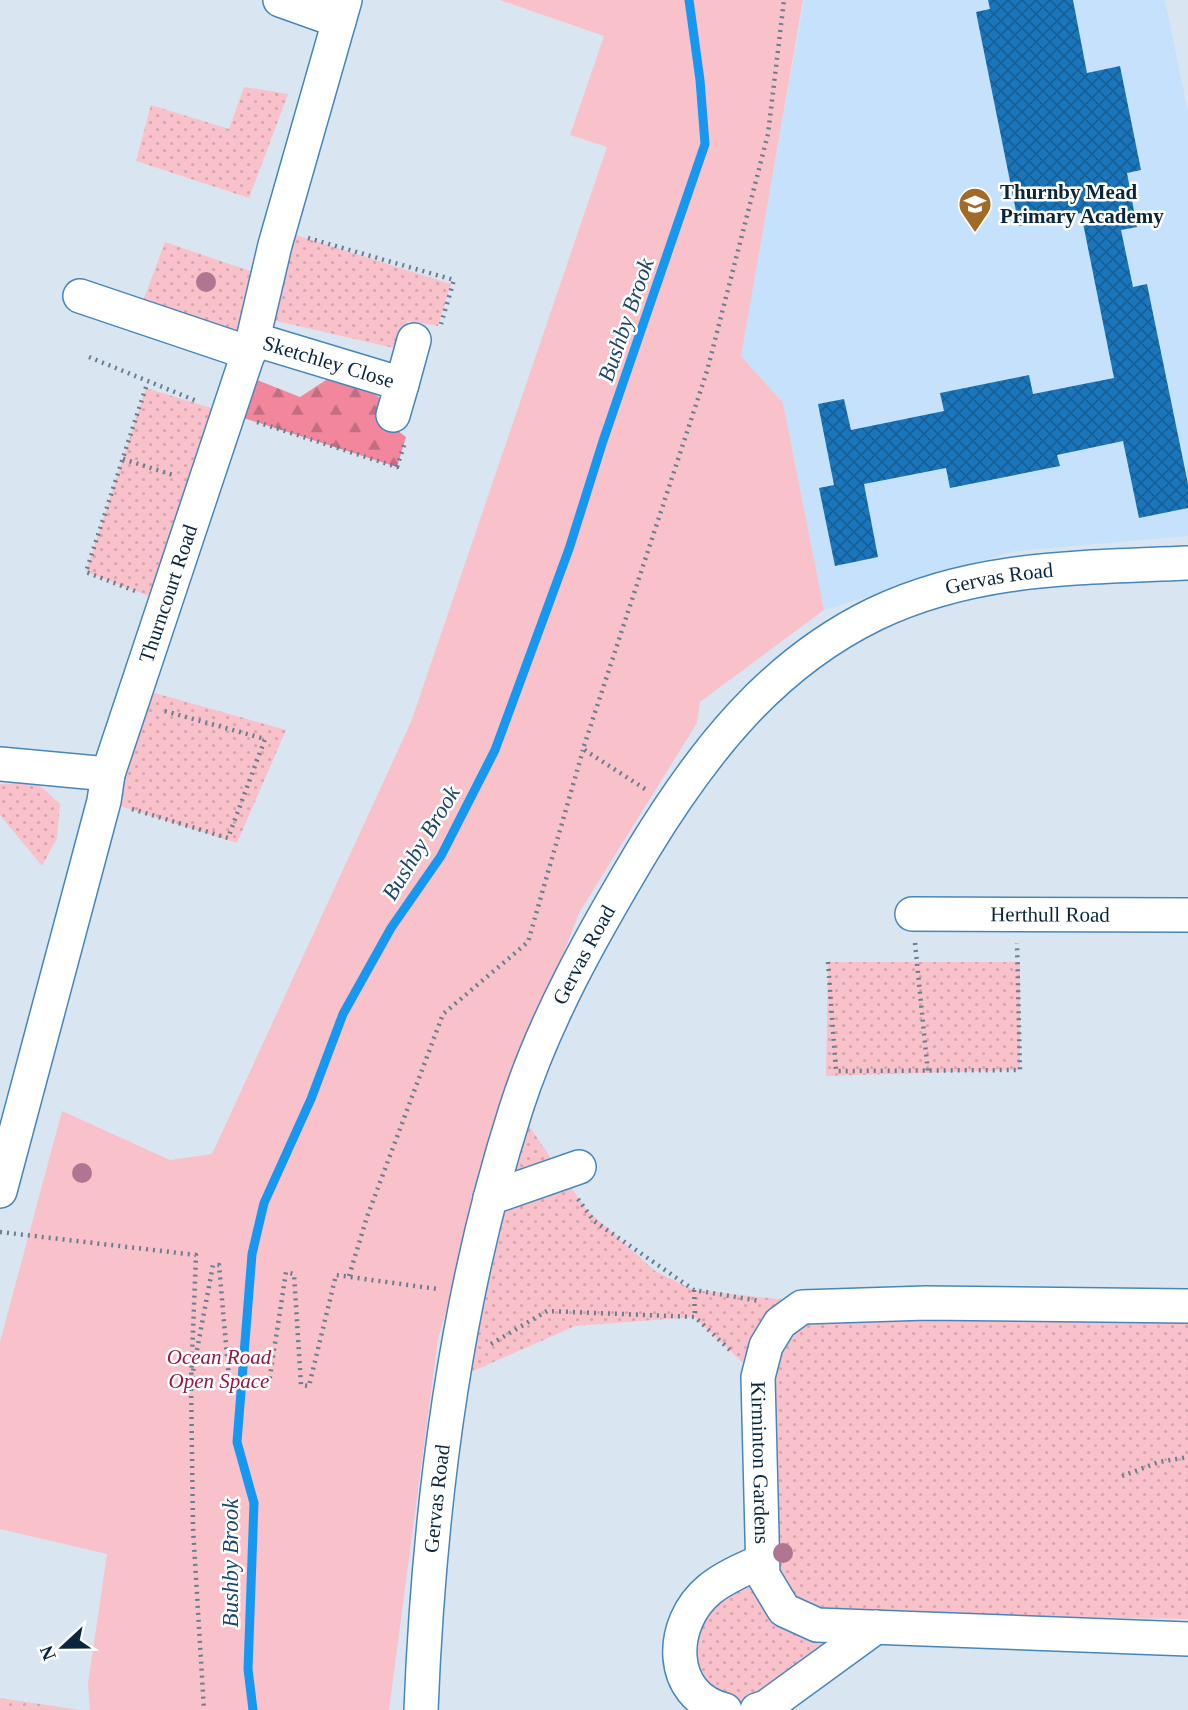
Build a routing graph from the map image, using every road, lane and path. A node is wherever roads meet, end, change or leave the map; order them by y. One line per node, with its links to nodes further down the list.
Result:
1 (280, 0): 3 (street)
2 (784, 0): 15 (path)
3 (342, 10): 6 (street, Thurncourt Road)
4 (80, 296): 6 (street, Sketchley Close)
5 (414, 340): 6 (street, Sketchley Close)
6 (251, 346): 9 (street, Thurncourt Road)
7 (89, 356): 9 (path)
8 (147, 384): 10 (path)
9 (228, 414): 11 (street, Thurncourt Road)
10 (123, 459): 11 (path); 13 (path)
11 (205, 485): 13 (street, Thurncourt Road)
12 (1188, 563): 18 (street, Gervas Road)
13 (165, 602): 14 (street, Thurncourt Road)
14 (132, 702): 17 (street, Thurncourt Road); 17 (path)
15 (583, 750): 18 (path); 28 (path)
16 (0, 764): 17 (street)
17 (106, 788): 25 (street, Thurncourt Road)
18 (668, 806): 26 (street, Gervas Road)
19 (912, 914): 20 (street, Herthull Road); 23 (path)
20 (1016, 915): 21 (street, Herthull Road); 23 (path)
21 (1188, 915)
22 (828, 962): 23 (path)
23 (928, 1073)
24 (570, 1170): 26 (street); 30 (path)
25 (0, 1191)
26 (490, 1198): 34 (street, Gervas Road)
27 (0, 1232): 36 (path)
28 (349, 1276): 29 (path); 36 (path)
29 (439, 1289)
30 (694, 1290): 32 (path); 33 (path)
31 (1188, 1306): 32 (street)
32 (802, 1307): 35 (street, Kirminton Gardens)
33 (695, 1317): 34 (path); 35 (path)
34 (456, 1364): 43 (street, Gervas Road)
35 (758, 1377): 39 (street, Kirminton Gardens)
36 (191, 1382): 42 (path)
37 (1188, 1457): 38 (path)
38 (1122, 1476)
39 (762, 1561): 40 (street, Kirminton Gardens); 44 (street)
40 (876, 1627): 41 (street, Kirminton Gardens); 45 (street)
41 (1188, 1639)
42 (204, 1710)
43 (421, 1710)
44 (725, 1710)
45 (757, 1710)

